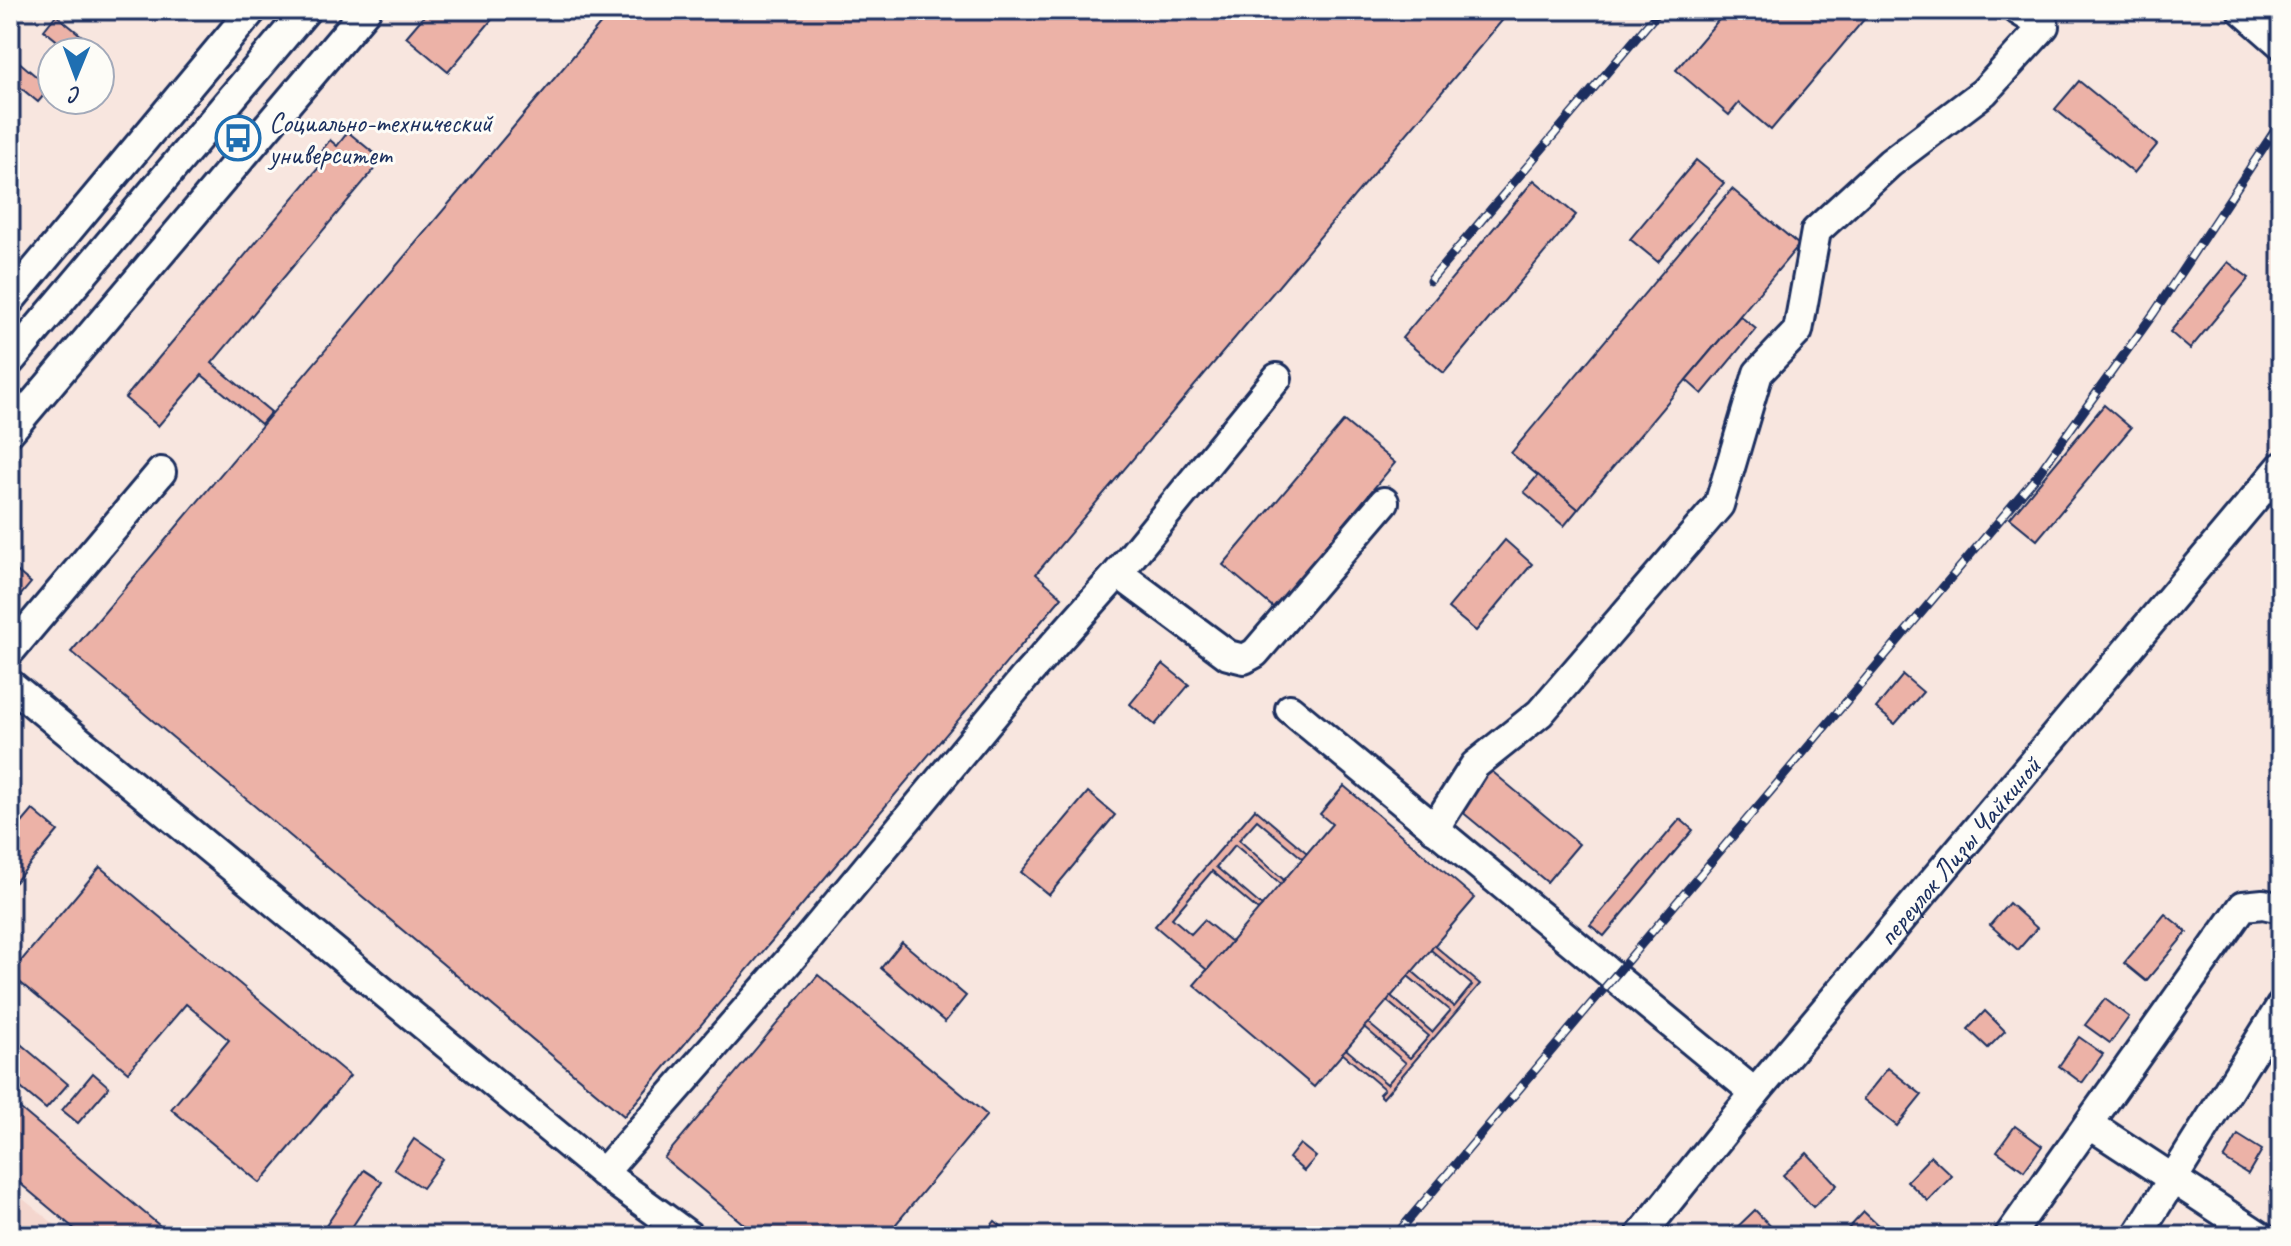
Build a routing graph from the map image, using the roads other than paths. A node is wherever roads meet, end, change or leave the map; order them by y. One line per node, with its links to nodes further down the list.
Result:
1 (252, 10): 9 (street)
2 (306, 10): 10 (street)
3 (321, 10): 7 (street)
4 (366, 10): 7 (street)
5 (2018, 10): 20 (street)
6 (2256, 14): 8 (street)
7 (347, 32): 12 (street)
8 (2281, 44)
9 (10, 300)
10 (10, 361)
11 (1277, 378): 16 (street)
12 (10, 431)
13 (2281, 467): 23 (street, переулок Лизы Чайкиной)
14 (161, 472): 17 (street)
15 (1384, 502): 16 (street)
16 (1118, 573): 25 (street)
17 (10, 651)
18 (10, 684): 25 (street)
19 (1290, 709): 20 (street)
20 (1434, 829): 23 (street)
21 (2281, 908): 24 (street)
22 (2281, 1006): 26 (street)
23 (1755, 1093): 28 (street, переулок Лизы Чайкиной)
24 (2089, 1124): 26 (street); 29 (street)
25 (603, 1173): 27 (street)
26 (2172, 1179): 30 (street); 31 (street)
27 (689, 1236)
28 (1640, 1236)
29 (2009, 1236)
30 (2137, 1236)
31 (2260, 1236)

